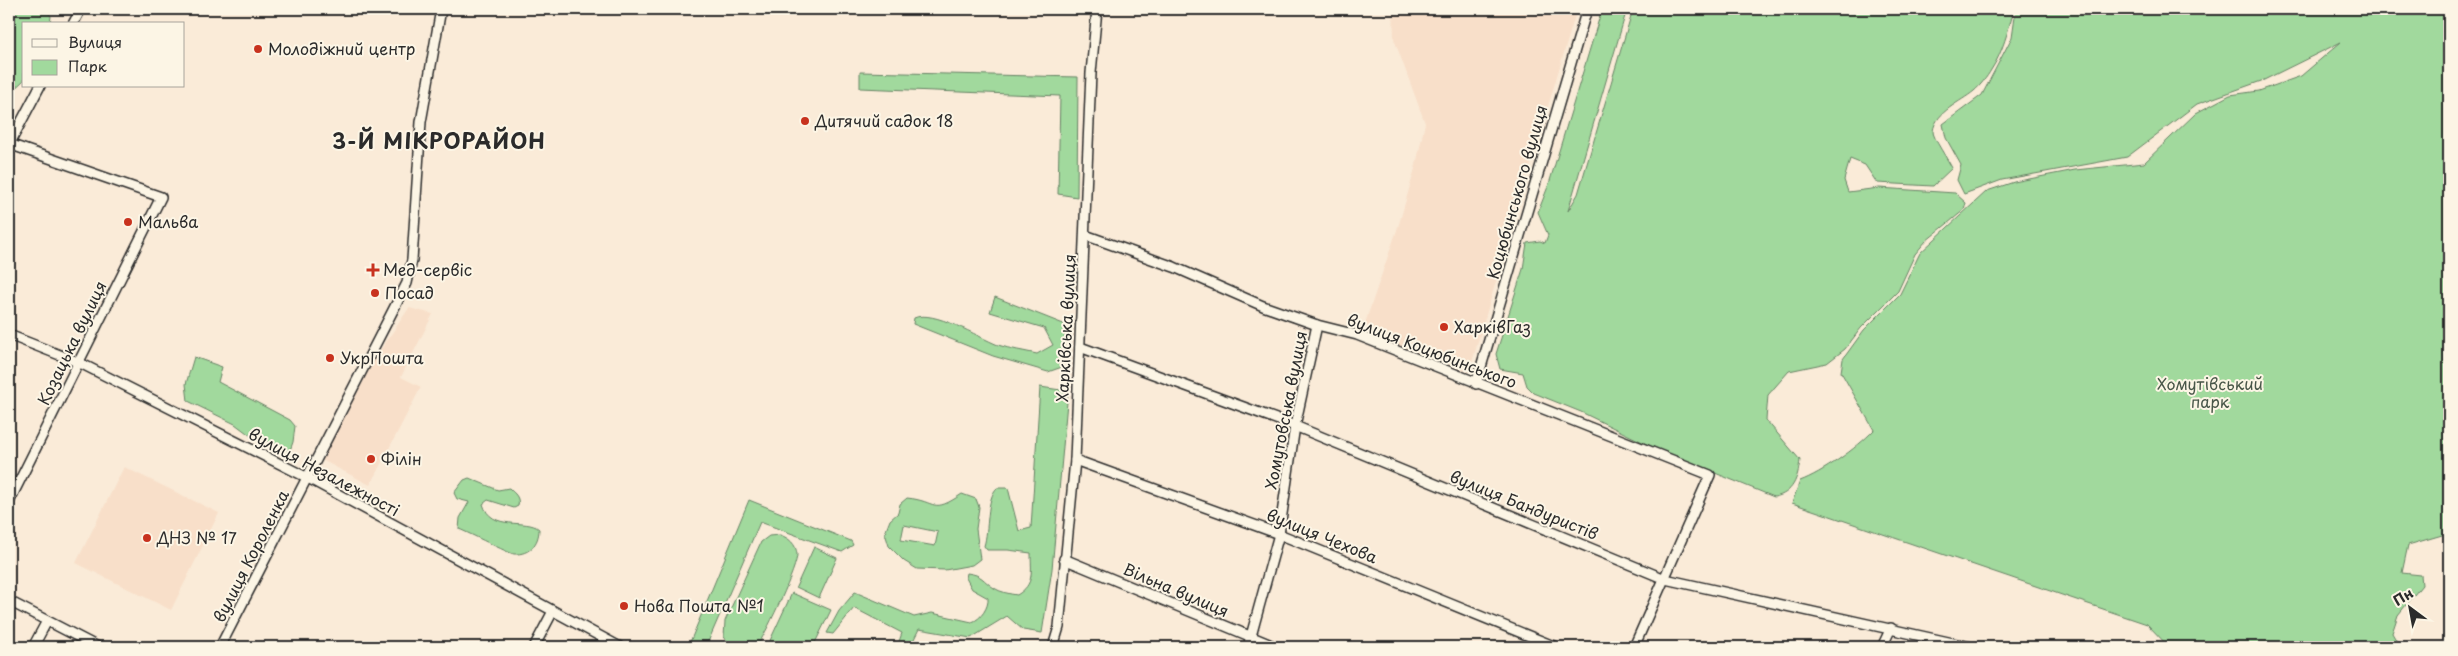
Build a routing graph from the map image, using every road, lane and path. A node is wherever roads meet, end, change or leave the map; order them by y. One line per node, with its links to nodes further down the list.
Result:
1 (81, 9): 5 (street)
2 (441, 9): 16 (street, вулиця Короленка)
3 (1098, 9): 8 (street, Харківська вулиця)
4 (1587, 9): 13 (street, Коцюбинського вулиця)
5 (74, 22)
6 (39, 88): 7 (street)
7 (9, 144): 12 (street, Козацька вулиця)
8 (1085, 235): 9 (street, вулиця Коцюбинського); 11 (street, Харківська вулиця)
9 (1317, 325): 13 (street, вулиця Коцюбинського); 14 (street, Хомутовська вулиця)
10 (9, 335): 12 (street, вулиця Незалежності)
11 (1080, 347): 14 (street, вулиця Бандуристів); 15 (street, Харківська вулиця)
12 (80, 363): 16 (street, вулиця Незалежності); 17 (street, Козацька вулиця)
13 (1476, 384): 20 (street, вулиця Коцюбинського)
14 (1295, 426): 18 (street, Хомутовська вулиця); 20 (street, вулиця Бандуристів)
15 (1075, 460): 18 (street, вулиця Чехова); 19 (street, Харківська вулиця)
16 (308, 478): 22 (street, вулиця Незалежності); 28 (street, вулиця Короленка)
17 (9, 502)
18 (1279, 534): 25 (street, Хомутовська вулиця); 34 (street, вулиця Чехова)
19 (1064, 560): 25 (street, Вільна вулиця); 31 (street, Харківська вулиця)
20 (1665, 579): 24 (street, вулиця Бандуристів); 35 (street)
21 (9, 601): 23 (street)
22 (553, 611): 29 (street); 30 (street, вулиця Незалежності)
23 (48, 621): 26 (street); 27 (street)
24 (1891, 628): 36 (street); 37 (street, вулиця Бандуристів)
25 (1250, 637): 32 (street, Хомутовська вулиця); 33 (street, Вільна вулиця)
26 (33, 647)
27 (98, 647)
28 (220, 647)
29 (534, 647)
30 (620, 647)
31 (1053, 647)
32 (1248, 647)
33 (1276, 647)
34 (1556, 647)
35 (1634, 647)
36 (1882, 647)
37 (1970, 647)

